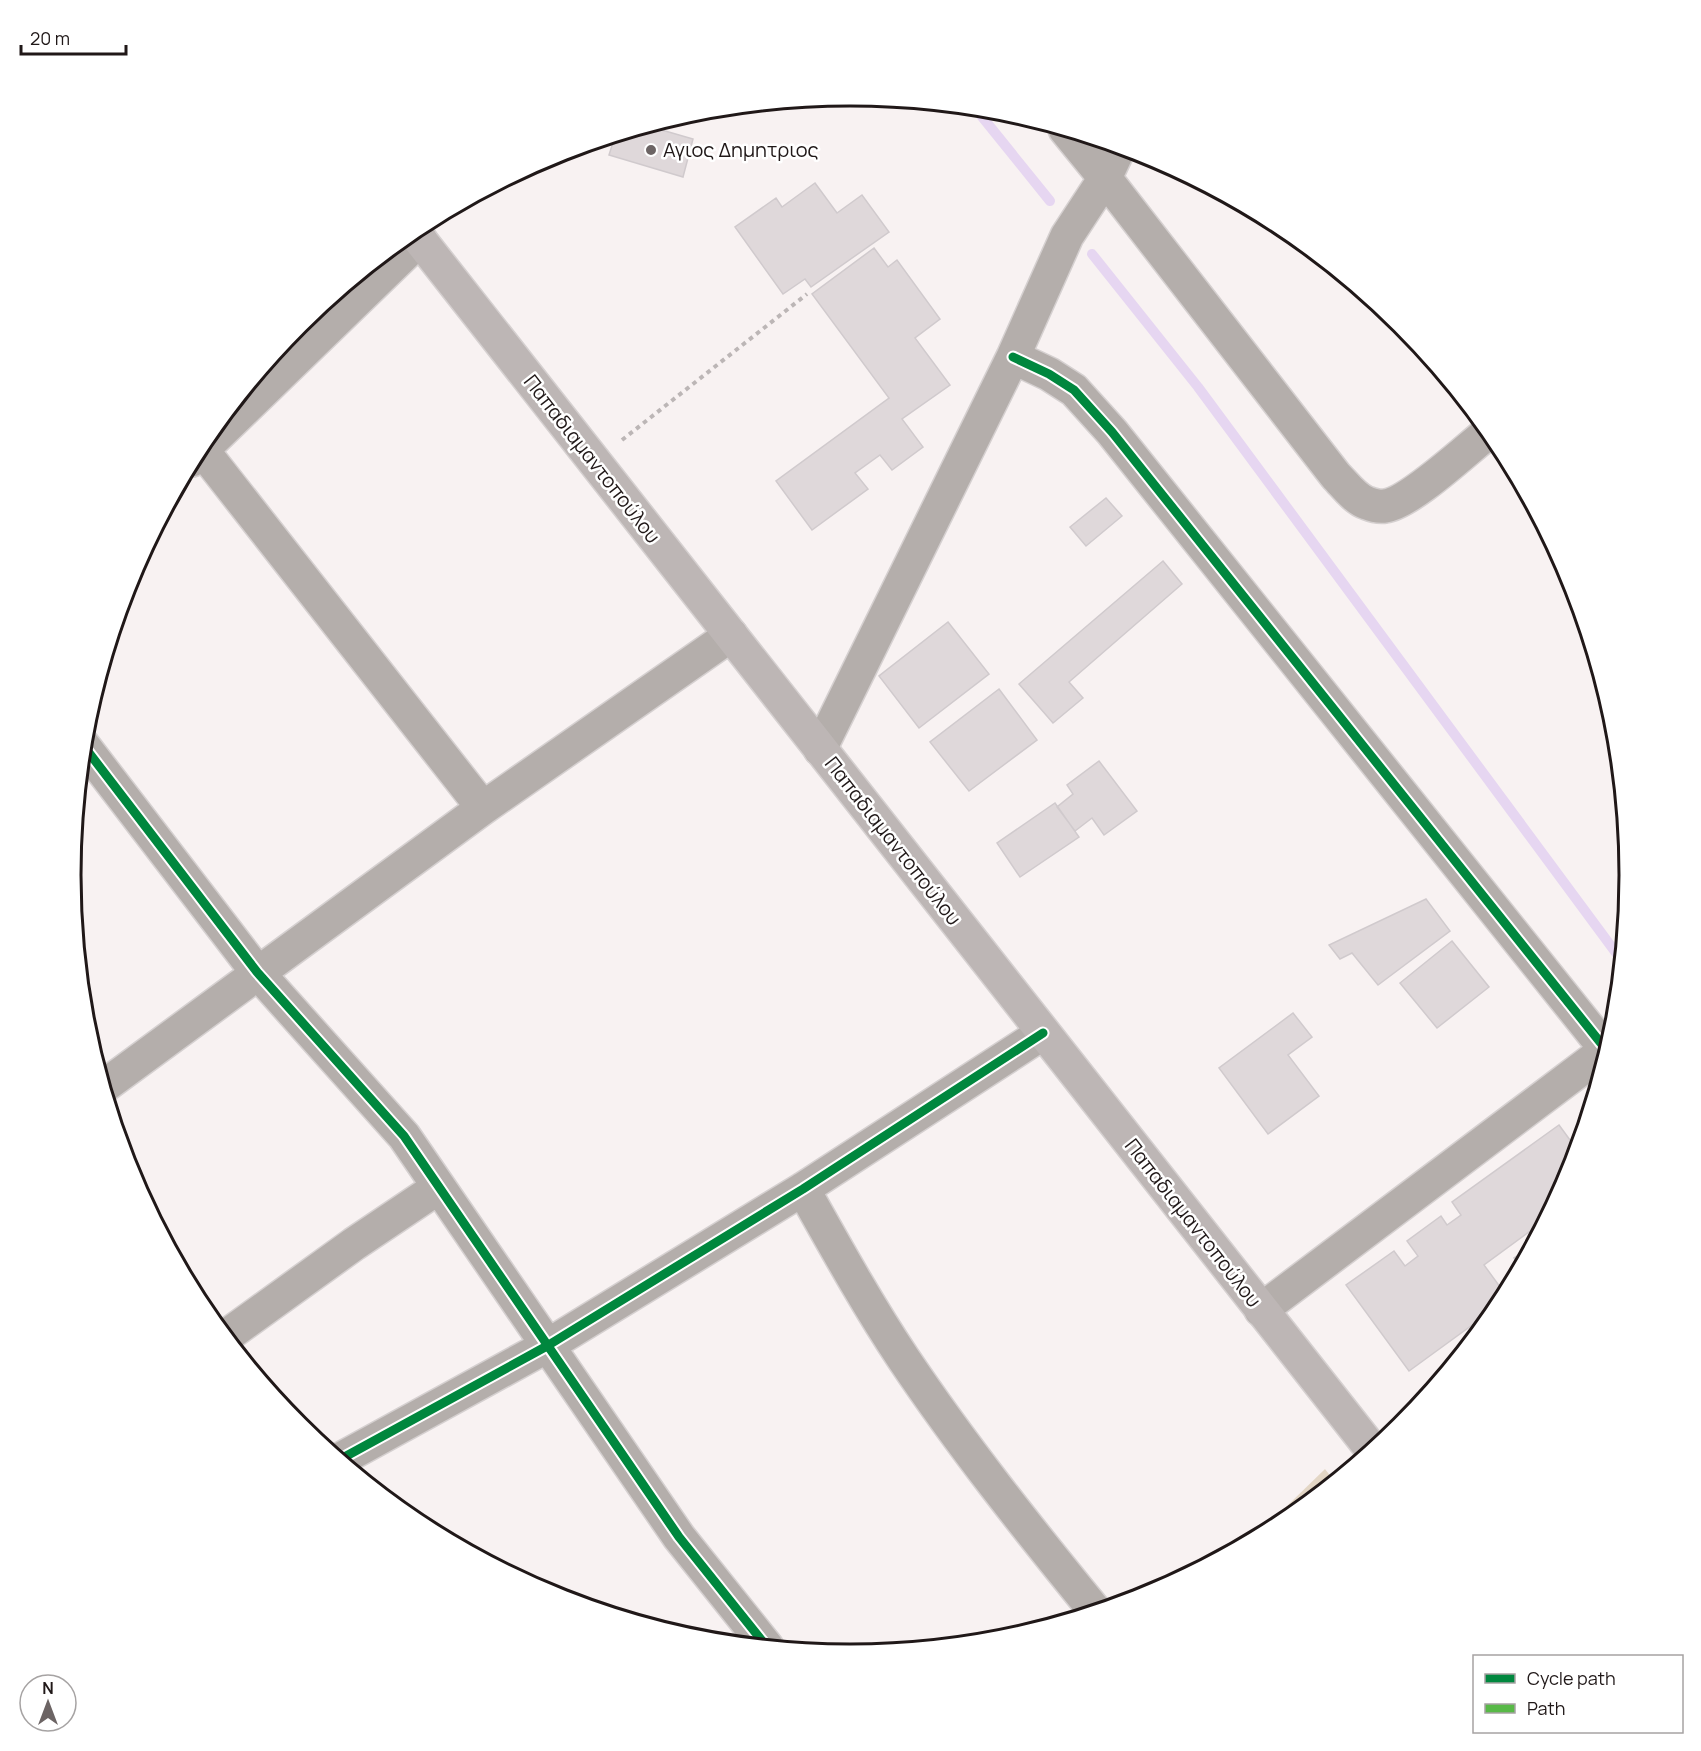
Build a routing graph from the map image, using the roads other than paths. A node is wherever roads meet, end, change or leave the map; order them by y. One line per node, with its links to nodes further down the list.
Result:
1 (1073, 139): 3 (street)
2 (1116, 154): 3 (street)
3 (1105, 178): 6 (street); 8 (street)
4 (419, 239): 10 (main road, Παπαδιαμαντοπούλου)
5 (396, 255): 7 (street)
6 (1013, 357): 11 (street); 16 (street)
7 (226, 427)
8 (1482, 437)
9 (203, 461): 13 (street)
10 (731, 635): 11 (main road, Παπαδιαμαντοπούλου); 13 (street)
11 (820, 749): 15 (main road, Παπαδιαμαντοπούλου)
12 (91, 755): 14 (street)
13 (483, 808): 14 (street)
14 (257, 972): 18 (street); 19 (street)
15 (1044, 1033): 20 (street); 21 (main road, Παπαδιαμαντοπούλου)
16 (1601, 1044)
17 (1598, 1058): 21 (street)
18 (109, 1083)
19 (439, 1187): 22 (street); 23 (street)
20 (803, 1189): 23 (street); 26 (street)
21 (1261, 1310): 24 (main road, Παπαδιαμαντοπούλου)
22 (232, 1332)
23 (547, 1346): 25 (street); 27 (street)
24 (1367, 1445)
25 (346, 1456)
26 (1091, 1606)
27 (761, 1639)

